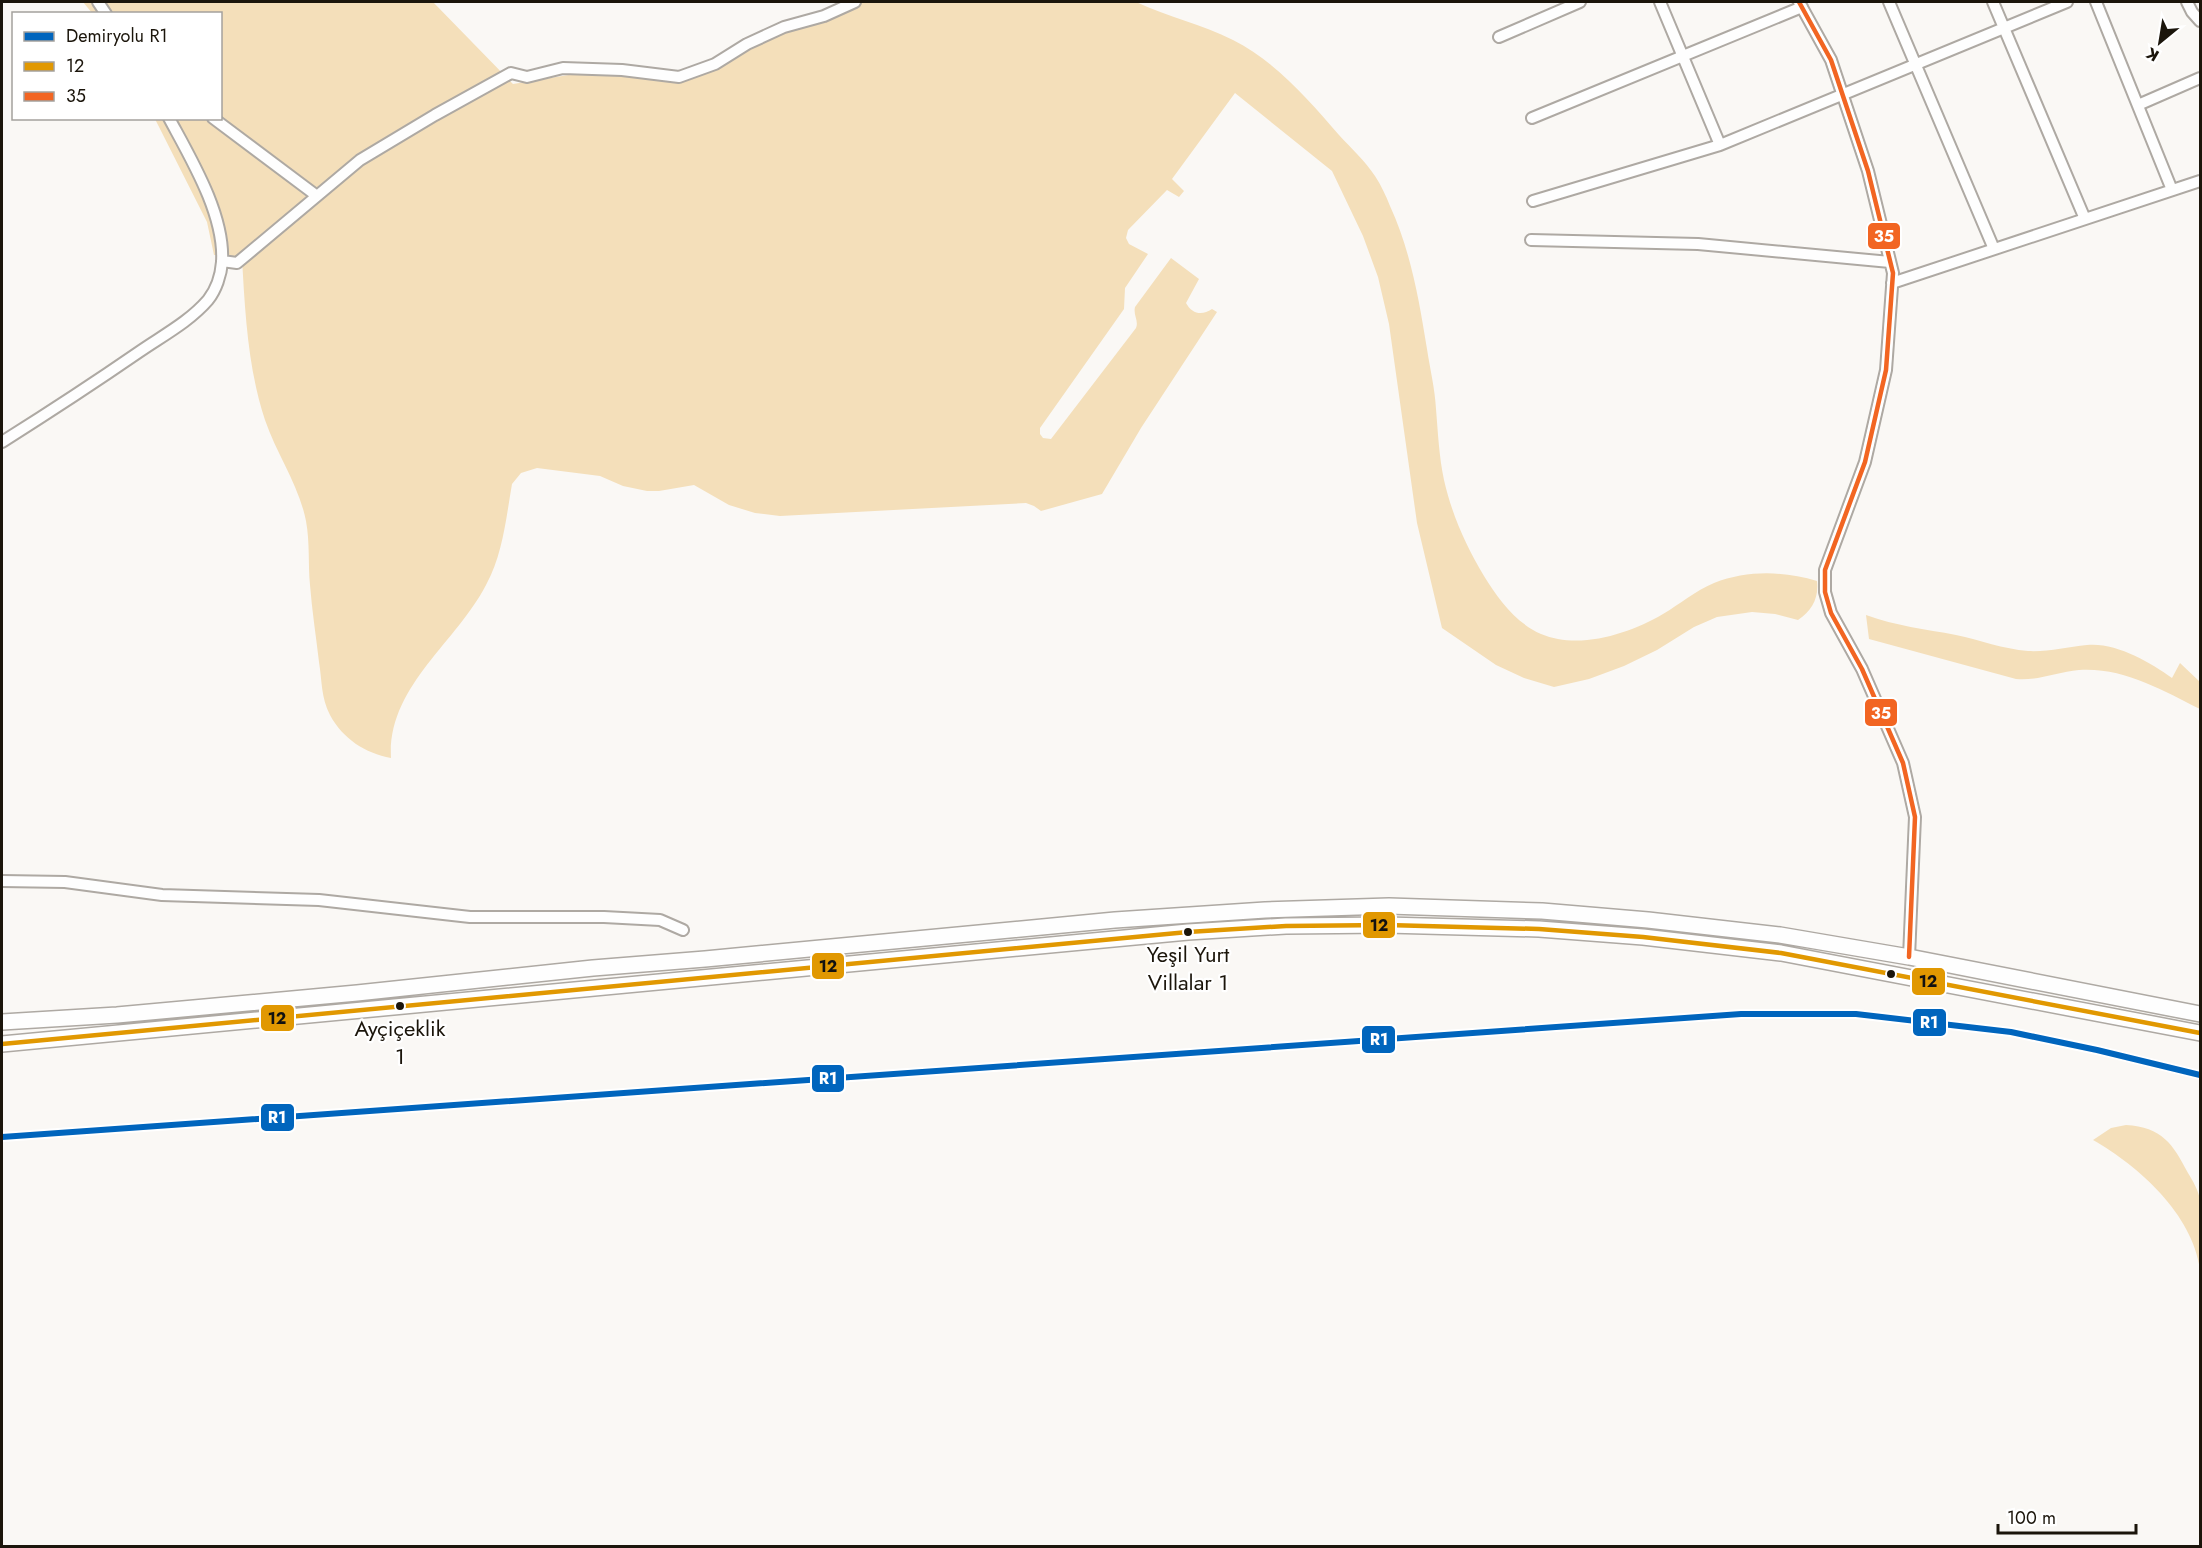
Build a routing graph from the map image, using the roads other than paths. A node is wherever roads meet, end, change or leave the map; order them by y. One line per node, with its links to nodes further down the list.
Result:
1 (855, 2): 24 (street)
2 (1580, 2): 12 (street)
3 (1660, 2): 13 (street)
4 (1889, 2): 14 (street)
5 (1993, 2): 11 (street)
6 (2067, 2): 11 (street)
7 (2096, 2): 17 (street)
8 (2187, 2): 10 (street)
9 (1801, 4): 13 (street); 16 (street)
10 (2200, 21)
11 (2004, 27): 14 (street); 26 (street)
12 (1499, 37)
13 (1683, 56): 18 (street); 21 (street)
14 (1915, 63): 16 (street); 28 (street)
15 (2200, 78): 17 (street)
16 (1842, 93): 21 (street); 30 (street)
17 (2138, 105): 23 (street)
18 (1532, 118)
19 (170, 120): 29 (street)
20 (216, 120): 24 (street)
21 (1720, 145): 25 (street)
22 (2200, 181): 23 (street)
23 (2172, 190): 26 (street)
24 (316, 196): 29 (street)
25 (1533, 201)
26 (2085, 219): 28 (street)
27 (1531, 240): 30 (street)
28 (1994, 249): 31 (street)
29 (222, 261): 32 (street)
30 (1890, 262): 31 (street)
31 (1892, 283): 35 (street)
32 (2, 442)
33 (2, 881): 34 (street)
34 (683, 930)
35 (1909, 957): 36 (highway); 37 (highway)
36 (2200, 1014)
37 (2, 1022)
38 (2200, 1033): 39 (highway)
39 (2, 1044)

